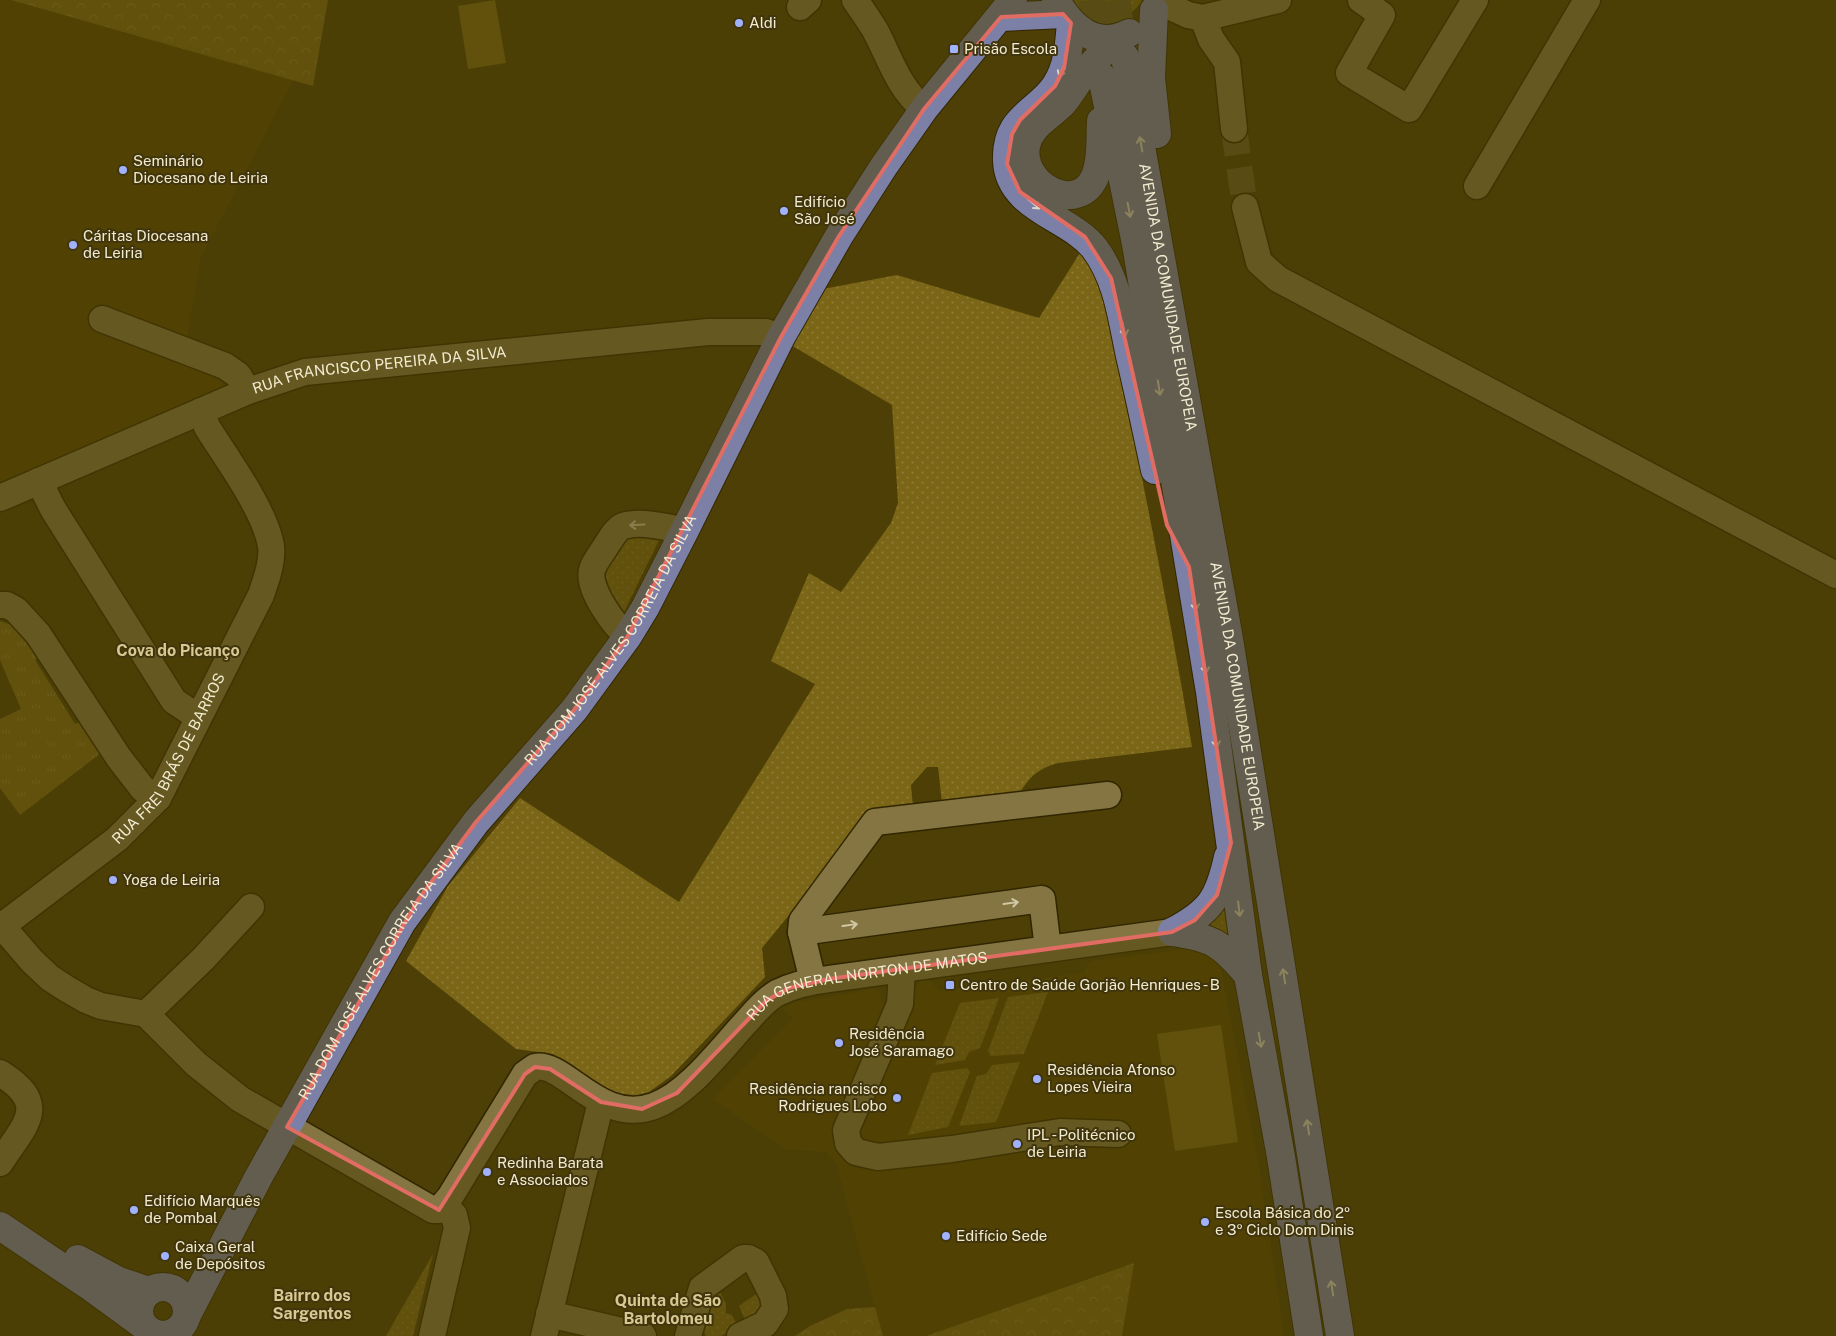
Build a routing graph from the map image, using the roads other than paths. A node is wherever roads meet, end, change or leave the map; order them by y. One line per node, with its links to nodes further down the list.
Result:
1 (856, 0): 11 (street)
2 (1278, 0): 9 (street)
3 (1361, 0): 4 (street)
4 (1475, 0)
5 (1587, 0): 13 (street)
6 (1157, 4): 9 (street); 10 (main road); 26 (main road)
7 (1007, 8): 8 (main road, RUA DOM JOSÉ ALVES CORREIA DA SILVA); 11 (main road, RUA DOM JOSÉ ALVES CORREIA DA SILVA)
8 (1063, 12): 10 (main road); 22 (main road, one-way to 22)
9 (1203, 18): 12 (street)
10 (1122, 47): 22 (main road, AVENIDA DA COMUNIDADE EUROPEIA, one-way to 22); 26 (main road, AVENIDA DA COMUNIDADE EUROPEIA, one-way to 10)
11 (924, 109): 16 (main road, RUA DOM JOSÉ ALVES CORREIA DA SILVA)
12 (1234, 129)
13 (1477, 186)
14 (1244, 208): 23 (street)
15 (102, 319): 17 (street)
16 (781, 337): 17 (street, RUA FRANCISCO PEREIRA DA SILVA); 21 (main road, RUA DOM JOSÉ ALVES CORREIA DA SILVA)
17 (248, 391): 18 (street, RUA FRANCISCO PEREIRA DA SILVA)
18 (201, 411): 19 (street, RUA FRANCISCO PEREIRA DA SILVA); 27 (street, RUA FREI BRÁS DE BARROS)
19 (39, 481): 20 (street, RUA FRANCISCO PEREIRA DA SILVA); 27 (street)
20 (0, 498)
21 (685, 530): 25 (main road, RUA DOM JOSÉ ALVES CORREIA DA SILVA); 25 (street, one-way to 25)
22 (1188, 567): 30 (main road, AVENIDA DA COMUNIDADE EUROPEIA, one-way to 30)
23 (1836, 575)
24 (0, 605): 29 (street)
25 (628, 636): 42 (main road, RUA DOM JOSÉ ALVES CORREIA DA SILVA)
26 (1230, 639): 58 (main road, AVENIDA DA COMUNIDADE EUROPEIA, one-way to 26)
27 (198, 717): 29 (street, RUA FREI BRÁS DE BARROS)
28 (1108, 795): 33 (street)
29 (158, 798): 32 (street, RUA FREI BRÁS DE BARROS)
30 (1231, 843): 34 (main road); 37 (main road, AVENIDA DA COMUNIDADE EUROPEIA, one-way to 37)
31 (250, 907): 39 (street)
32 (1, 925): 39 (street)
33 (801, 932): 35 (street, one-way to 35); 38 (street)
34 (1172, 932): 35 (street, RUA GENERAL NORTON DE MATOS); 37 (main road)
35 (1048, 949): 36 (street, RUA GENERAL NORTON DE MATOS)
36 (902, 969): 38 (street, RUA GENERAL NORTON DE MATOS); 43 (street)
37 (1248, 975): 57 (main road, AVENIDA DA COMUNIDADE EUROPEIA, one-way to 57)
38 (813, 981): 41 (street, RUA GENERAL NORTON DE MATOS)
39 (146, 1014): 42 (street)
40 (0, 1073): 44 (street)
41 (601, 1102): 45 (street, RUA GENERAL NORTON DE MATOS); 51 (street)
42 (287, 1127): 45 (street); 48 (main road, RUA DOM JOSÉ ALVES CORREIA DA SILVA)
43 (1118, 1134)
44 (0, 1163)
45 (445, 1206): 53 (street)
46 (0, 1208): 49 (main road)
47 (0, 1226): 52 (main road)
48 (213, 1260): 49 (main road, RUA DOM JOSÉ ALVES CORREIA DA SILVA); 50 (main road, RUA DOM JOSÉ ALVES CORREIA DA SILVA)
49 (158, 1289): 50 (main road); 52 (main road)
50 (183, 1325): 52 (main road)
51 (546, 1325): 54 (street)
52 (147, 1331)
53 (432, 1336)
54 (643, 1336)
55 (688, 1336): 56 (street)
56 (740, 1336)
57 (1309, 1336)
58 (1340, 1336)

